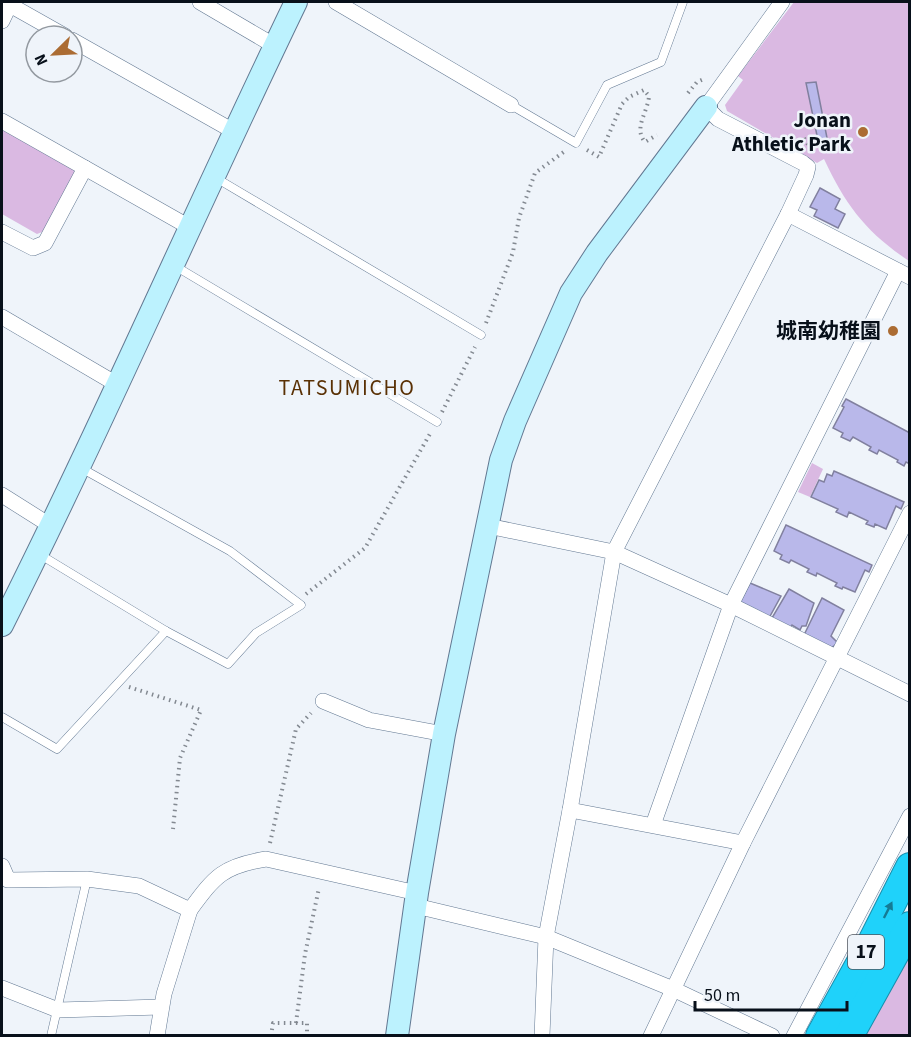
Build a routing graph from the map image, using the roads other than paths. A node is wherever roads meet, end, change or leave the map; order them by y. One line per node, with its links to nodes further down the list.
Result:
1 (200, 2): 9 (street)
2 (296, 2): 9 (street)
3 (336, 2): 11 (street)
4 (683, 2): 11 (lane)
5 (782, 2): 12 (street)
6 (11, 3): 7 (street); 8 (street)
7 (2, 21)
8 (45, 24)
9 (275, 46): 14 (street)
10 (84, 47): 14 (street)
11 (511, 105)
12 (706, 107): 17 (street); 30 (street)
13 (2, 121): 15 (street)
14 (235, 132): 16 (street)
15 (85, 168): 18 (street); 19 (street)
16 (214, 177): 18 (street); 23 (lane)
17 (788, 214): 21 (street); 31 (street)
18 (191, 228): 20 (street)
19 (2, 232)
20 (174, 265): 24 (street); 25 (lane)
21 (903, 274): 33 (street)
22 (2, 317): 24 (street)
23 (481, 335)
24 (118, 385): 26 (street)
25 (437, 422)
26 (78, 466): 29 (street); 35 (lane)
27 (2, 495): 29 (street)
28 (909, 513): 36 (street)
29 (51, 526): 32 (street)
30 (488, 526): 31 (street); 40 (street)
31 (614, 552): 33 (street); 41 (street)
32 (38, 553): 34 (street); 35 (lane)
33 (731, 605): 36 (street); 43 (street)
34 (2, 625)
35 (165, 631): 39 (lane)
36 (837, 658): 37 (street); 44 (street)
37 (909, 694)
38 (323, 700): 40 (street)
39 (2, 717)
40 (444, 734): 48 (street)
41 (570, 810): 43 (street); 51 (street)
42 (909, 816): 62 (street)
43 (653, 825): 44 (street)
44 (743, 843): 53 (street)
45 (909, 867): 63 (highway, 17, one-way to 45)
46 (4, 879): 47 (street)
47 (87, 879): 49 (street); 55 (lane)
48 (417, 900): 49 (street); 51 (street); 58 (street)
49 (190, 910): 54 (street)
50 (909, 926): 64 (highway, 17)
51 (546, 937): 53 (street); 59 (street)
52 (2, 988): 55 (street)
53 (673, 989): 60 (street); 61 (street)
54 (161, 1007): 55 (street); 57 (street)
55 (58, 1010): 56 (lane)
56 (51, 1035)
57 (157, 1035)
58 (397, 1035)
59 (542, 1035)
60 (651, 1035)
61 (772, 1035)
62 (794, 1035)
63 (820, 1035)
64 (849, 1035)

